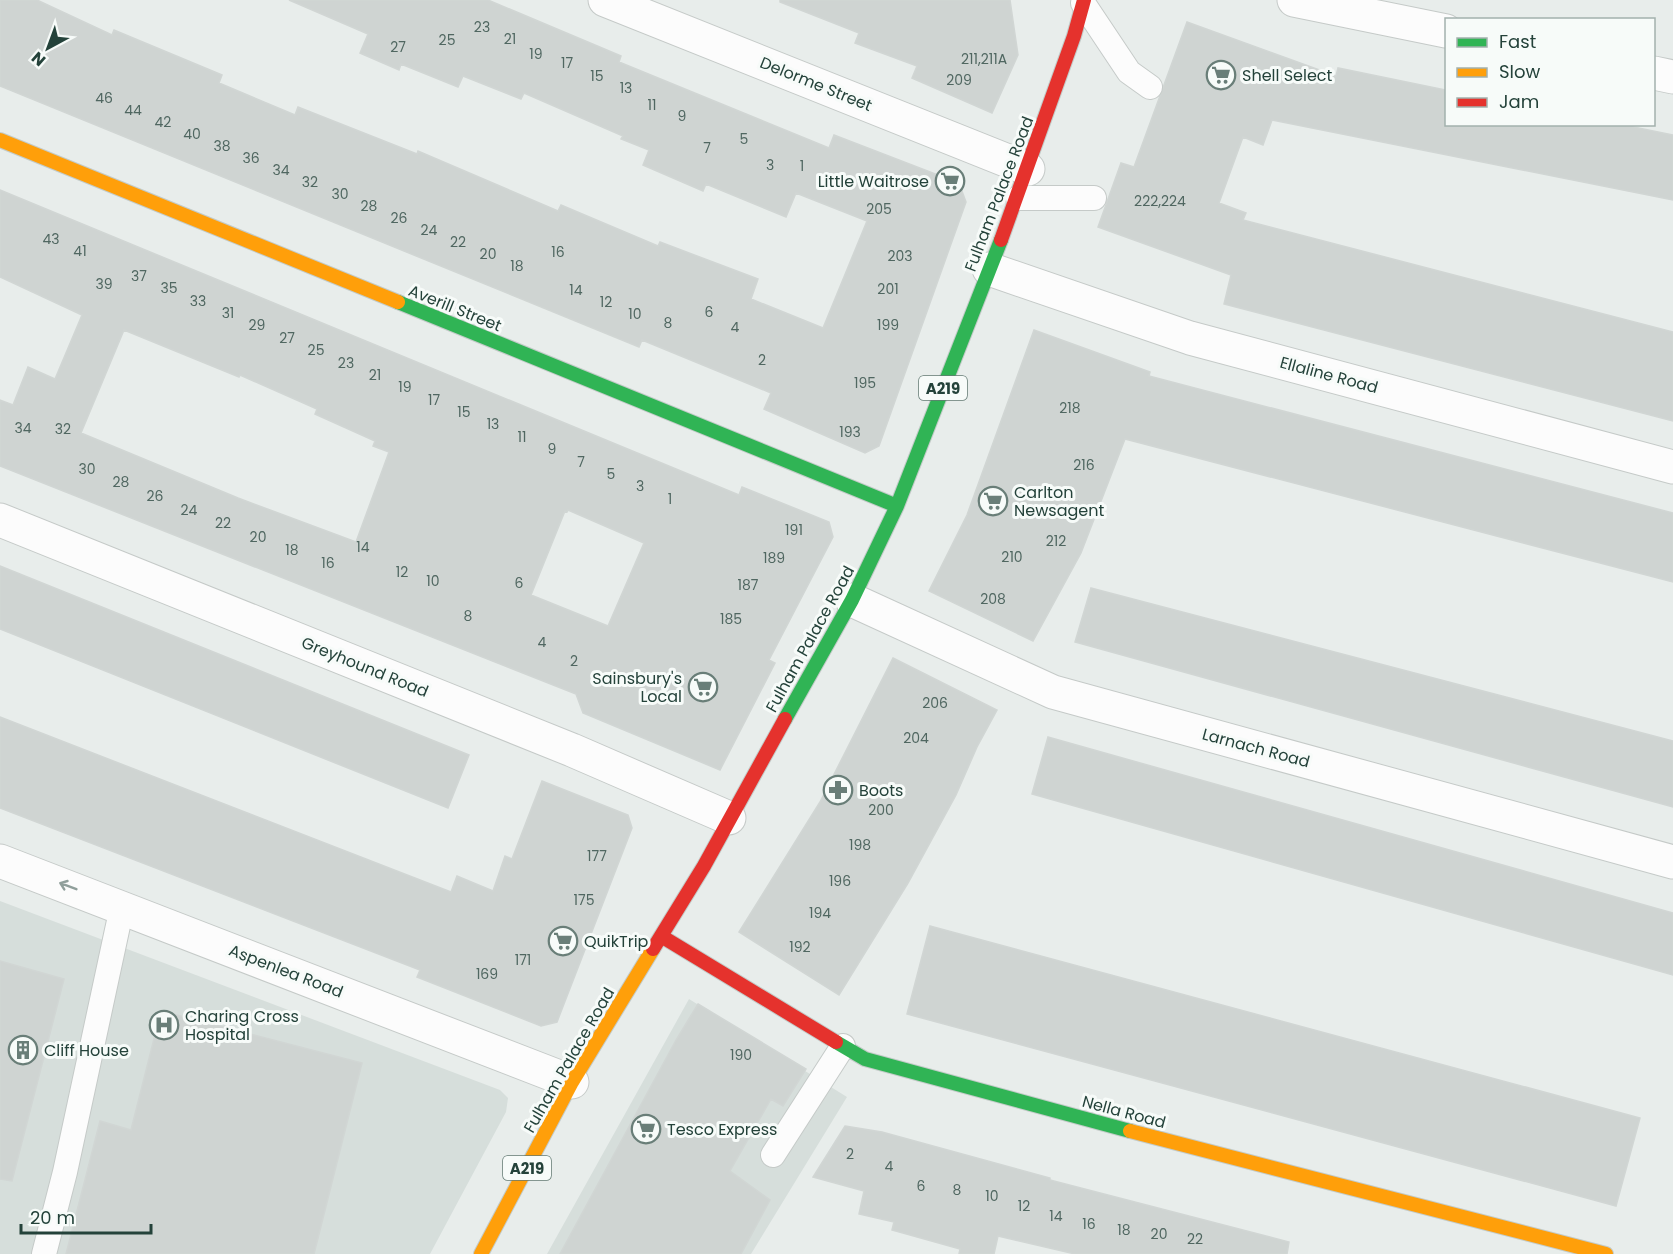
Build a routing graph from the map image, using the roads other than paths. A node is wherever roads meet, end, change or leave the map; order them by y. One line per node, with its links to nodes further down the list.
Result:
1 (605, 0): 9 (street, Delorme Street)
2 (1294, 0): 4 (street)
3 (1083, 2): 7 (lane); 9 (street, Fulham Palace Road / A219)
4 (1445, 31)
5 (1655, 73): 6 (street)
6 (1673, 77)
7 (1150, 87)
8 (0, 140): 13 (street, Averill Street)
9 (1023, 184): 10 (lane); 11 (street, Fulham Palace Road / A219)
10 (1094, 198)
11 (989, 269): 12 (street, Ellaline Road); 13 (street, Fulham Palace Road / A219)
12 (1673, 467)
13 (897, 506): 15 (street, Fulham Palace Road / A219)
14 (0, 520): 16 (street, Greyhound Road)
15 (852, 600): 16 (street, Fulham Palace Road / A219); 18 (street, Larnach Road)
16 (729, 818): 20 (street, Fulham Palace Road / A219)
17 (0, 861): 19 (street, Aspenlea Road, one-way to 17)
18 (1673, 862)
19 (122, 907): 22 (street, Aspenlea Road); 24 (lane)
20 (661, 936): 21 (street, Nella Road); 22 (street, Fulham Palace Road / A219)
21 (843, 1046): 23 (lane); 26 (street, Nella Road)
22 (572, 1082): 25 (street, Fulham Palace Road / A219)
23 (772, 1155)
24 (44, 1254)
25 (481, 1254)
26 (1606, 1254)

